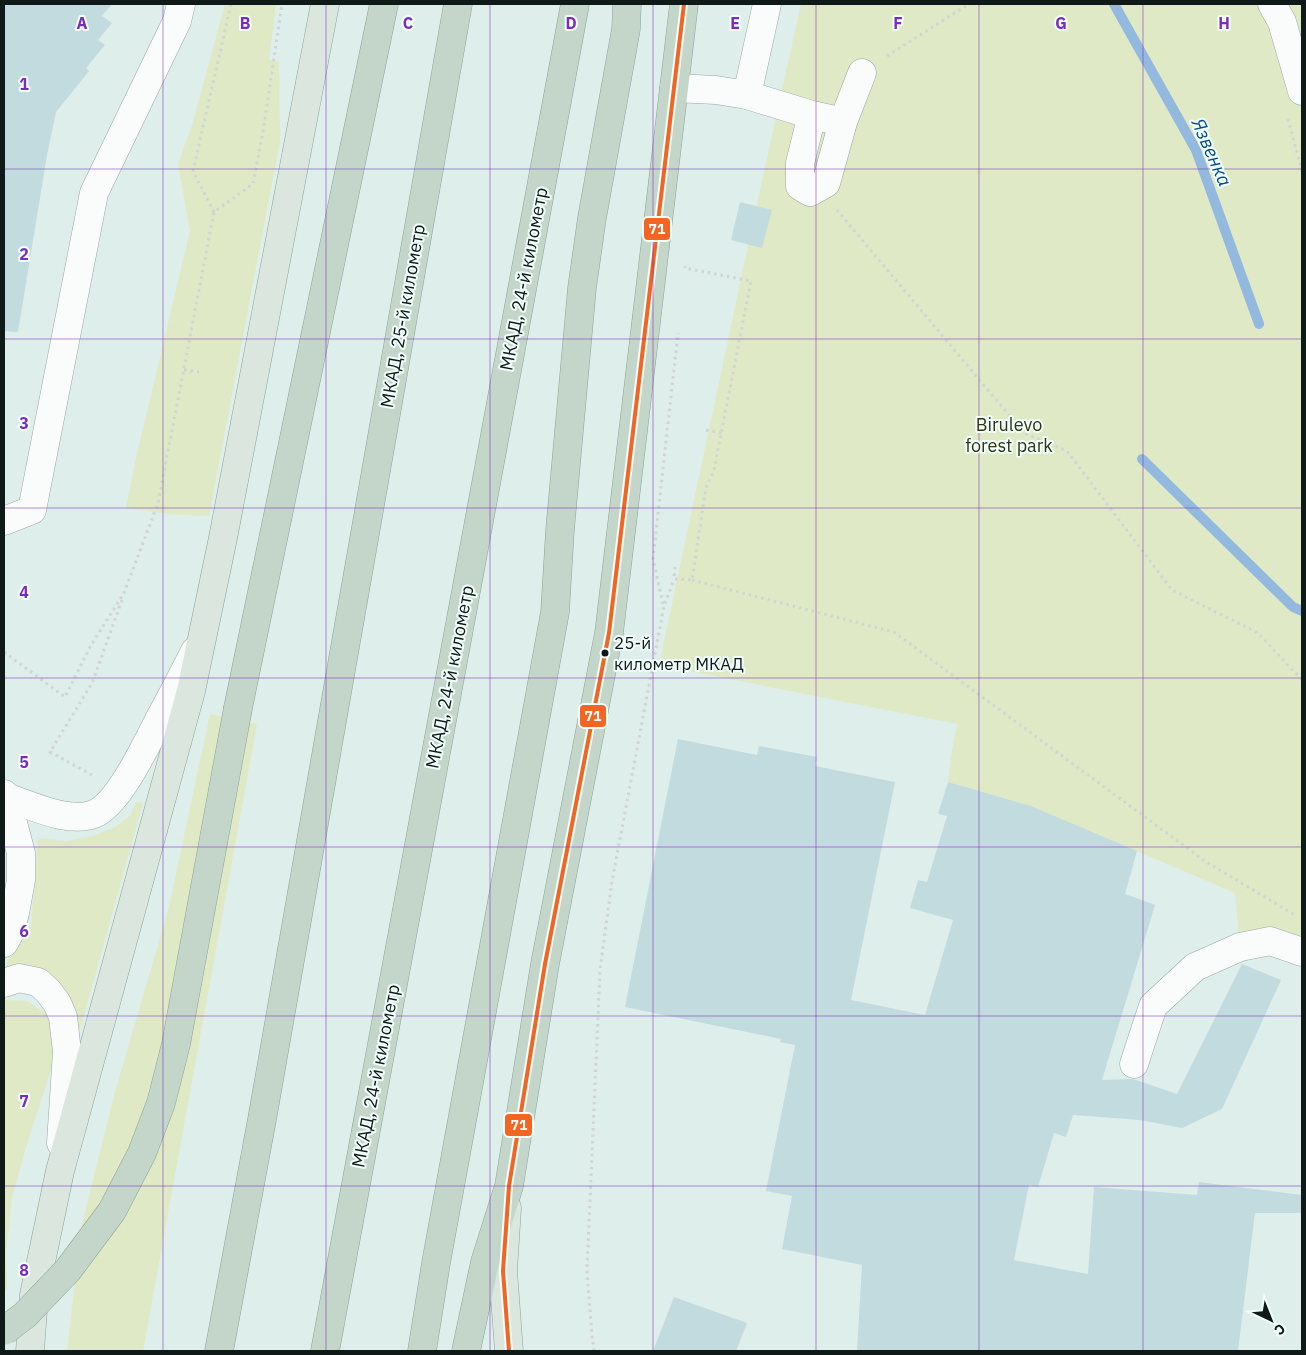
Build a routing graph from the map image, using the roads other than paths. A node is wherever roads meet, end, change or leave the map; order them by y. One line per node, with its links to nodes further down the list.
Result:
1 (181, 4): 16 (street)
2 (325, 4): 17 (main road)
3 (384, 4): 25 (highway, bridge)
4 (458, 4): 27 (highway, МКАД, 25-й километр)
5 (575, 4): 28 (highway, МКАД, 24-й километр)
6 (627, 4): 29 (highway)
7 (684, 4): 11 (highway)
8 (767, 4): 13 (street)
9 (1272, 4): 12 (street)
10 (862, 73): 15 (street)
11 (674, 88): 13 (street); 24 (highway)
12 (1302, 91)
13 (747, 95): 14 (street)
14 (812, 115): 15 (street); 15 (street)
15 (843, 122)
16 (4, 522)
17 (202, 638): 18 (street); 23 (main road)
18 (5, 795): 19 (street)
19 (4, 943)
20 (1302, 952): 22 (street)
21 (4, 983): 23 (street)
22 (1134, 1064)
23 (60, 1170): 26 (main road)
24 (509, 1186): 30 (highway); 31 (main road)
25 (4, 1331)
26 (30, 1351)
27 (219, 1351)
28 (325, 1351)
29 (422, 1351)
30 (466, 1351)
31 (509, 1351)

